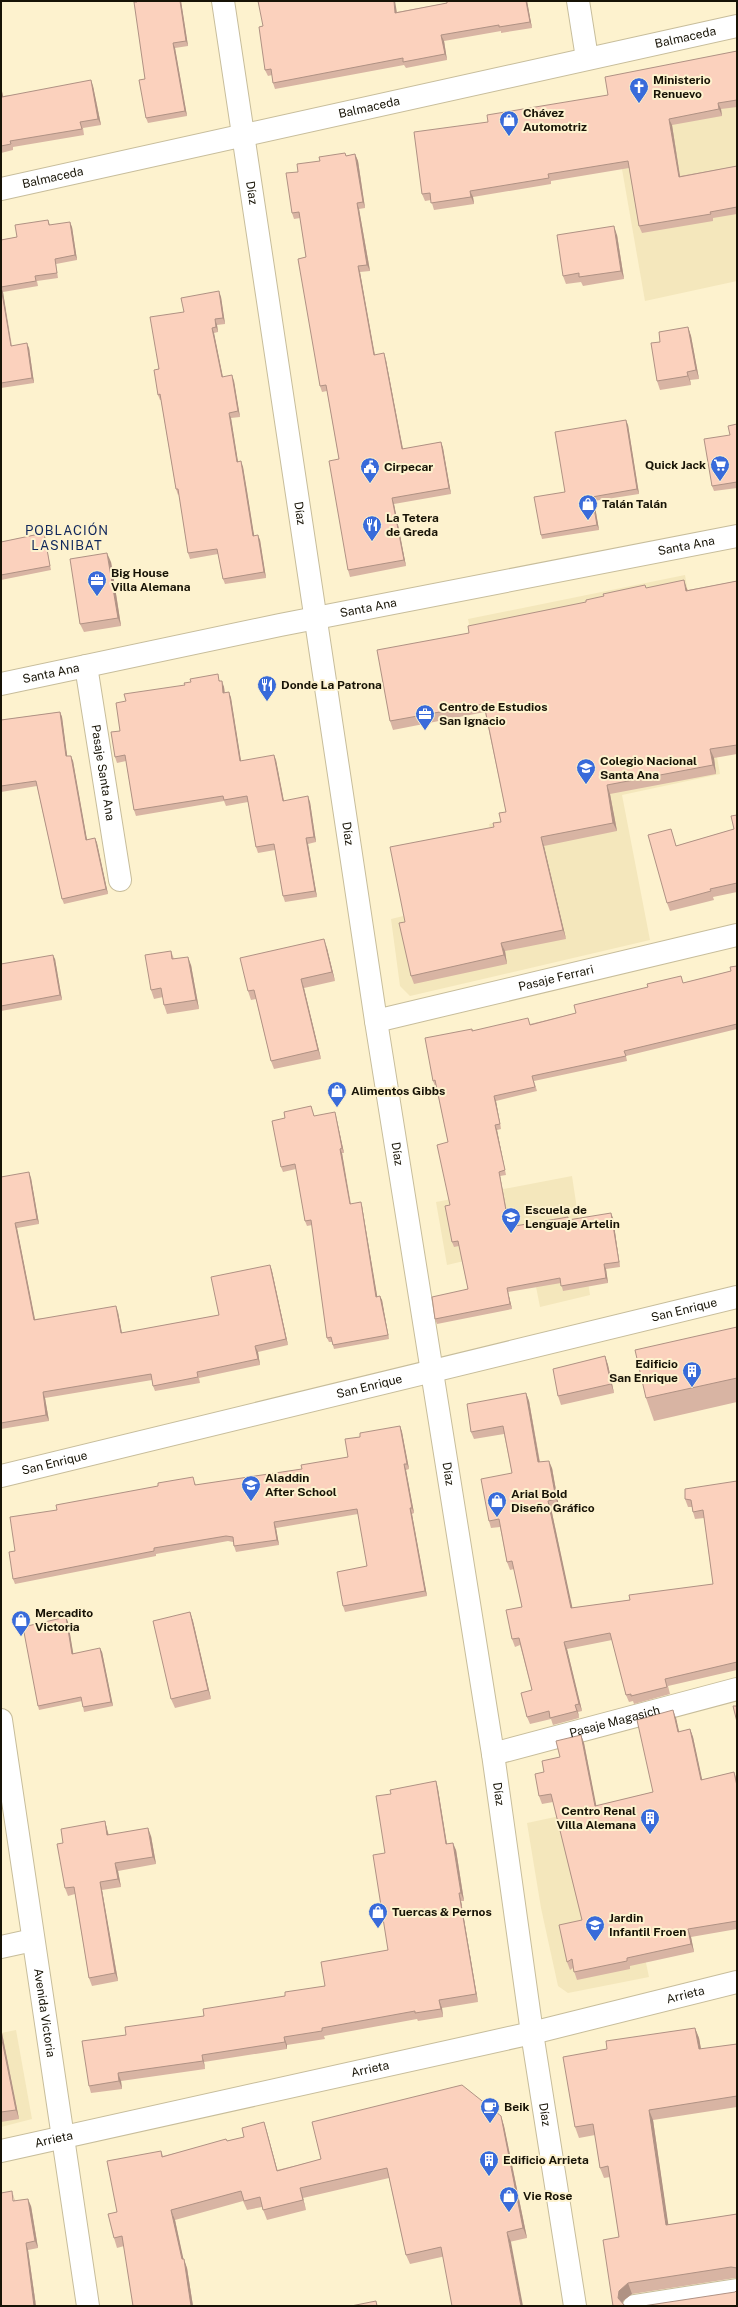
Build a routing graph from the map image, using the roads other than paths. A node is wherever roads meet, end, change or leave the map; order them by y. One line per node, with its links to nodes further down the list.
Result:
1 (223, 1): 5 (street, Díaz)
2 (578, 1): 4 (street)
3 (737, 26): 4 (street, Balmaceda)
4 (587, 58): 5 (street, Balmaceda)
5 (244, 134): 6 (street, Balmaceda); 8 (street, Díaz)
6 (1, 189)
7 (737, 536): 8 (street, Santa Ana)
8 (317, 617): 9 (street, Santa Ana); 13 (street, Díaz)
9 (86, 666): 10 (street, Santa Ana); 11 (street, Pasaje Santa Ana)
10 (1, 684)
11 (120, 880)
12 (737, 935): 13 (street, Pasaje Ferrari)
13 (376, 1021): 15 (street, Díaz)
14 (737, 1297): 15 (street, San Enrique)
15 (432, 1372): 16 (street, San Enrique); 19 (street, Díaz)
16 (1, 1476)
17 (737, 1689): 19 (street, Pasaje Magasich)
18 (1, 1720): 20 (street, Avenida Victoria)
19 (493, 1754): 23 (street, Díaz)
20 (33, 1940): 21 (street); 24 (street, Avenida Victoria)
21 (1, 1947)
22 (737, 1982): 23 (street, Arrieta)
23 (532, 2033): 24 (street, Arrieta); 28 (street, Díaz)
24 (64, 2136): 25 (street, Arrieta); 27 (street, Avenida Victoria)
25 (1, 2151)
26 (737, 2290): 29 (street)
27 (88, 2306)
28 (575, 2306)
29 (634, 2306)

